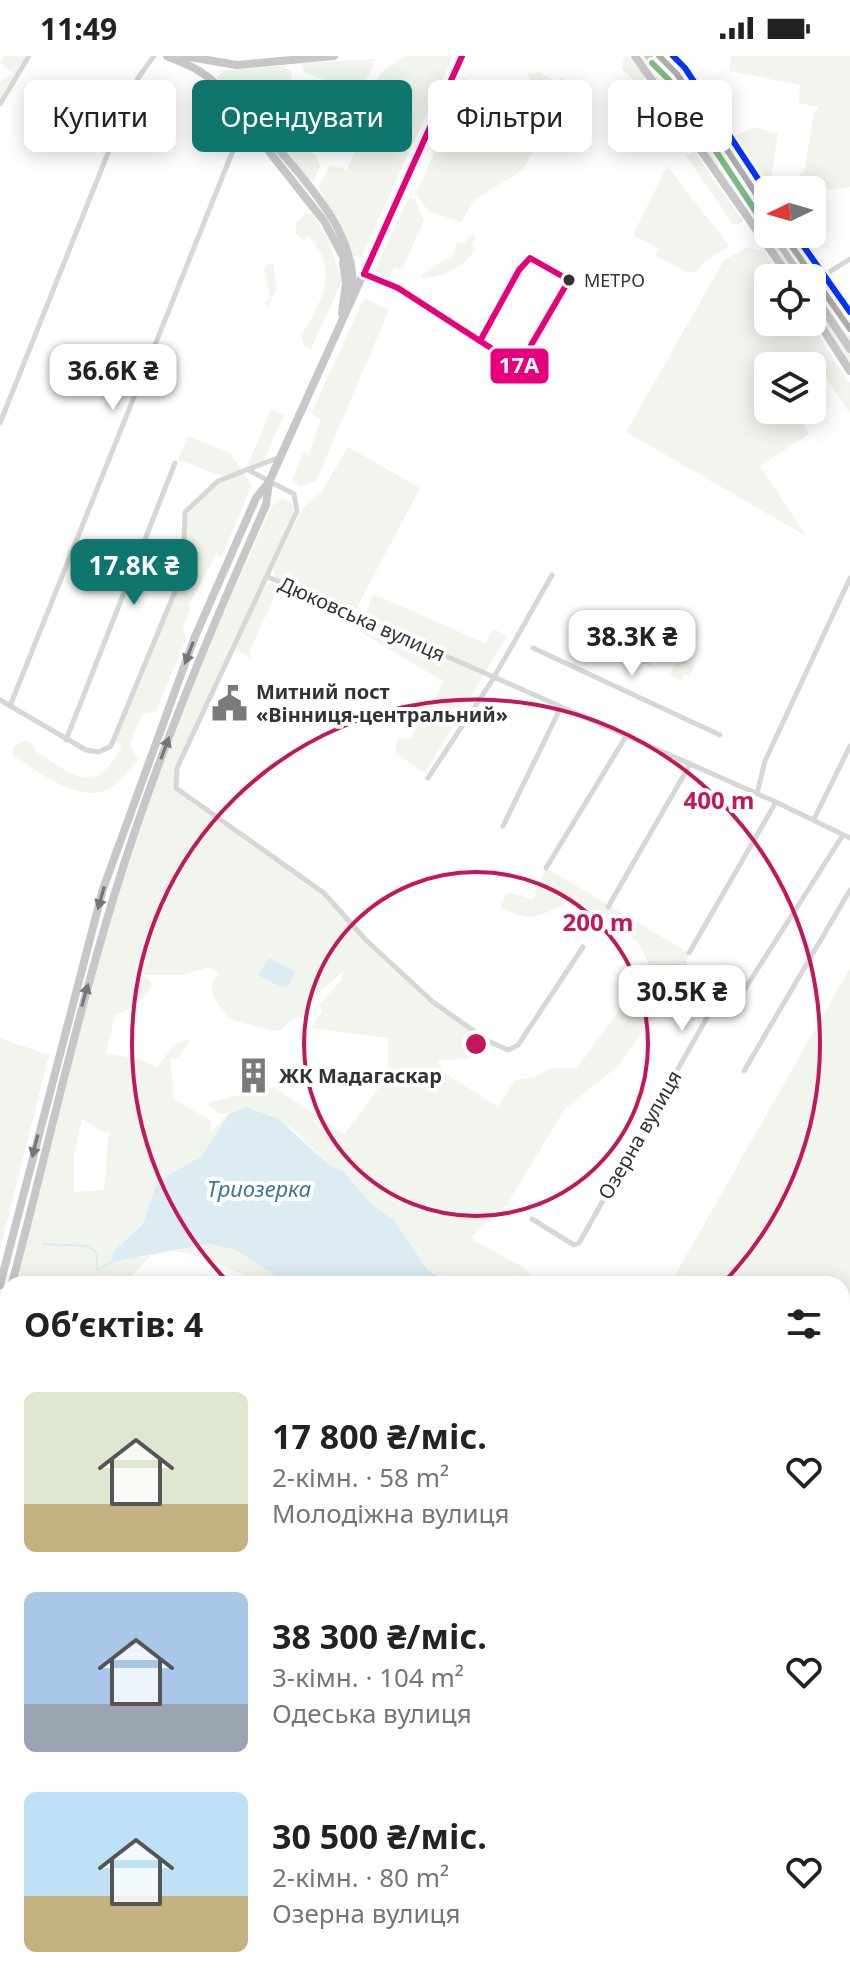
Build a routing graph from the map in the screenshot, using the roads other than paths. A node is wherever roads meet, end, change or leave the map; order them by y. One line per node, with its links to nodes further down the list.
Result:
1 (29, 56): 10 (street)
2 (167, 56): 9 (highway)
3 (183, 56): 4 (highway)
4 (334, 56)
5 (462, 56): 21 (highway)
6 (635, 56): 18 (highway)
7 (649, 56): 14 (highway)
8 (153, 57): 30 (street)
9 (210, 80)
10 (0, 104)
11 (233, 152): 41 (street)
12 (266, 152): 15 (highway)
13 (276, 152): 20 (highway)
14 (754, 205)
15 (343, 258): 20 (highway); 26 (highway)
16 (850, 259): 22 (street)
17 (818, 261): 19 (street)
18 (780, 264)
19 (820, 264)
20 (353, 272): 21 (highway); 23 (highway)
21 (364, 274): 23 (highway)
22 (826, 274): 24 (street)
23 (350, 301): 26 (highway)
24 (850, 310)
25 (826, 313): 28 (highway)
26 (340, 323): 31 (highway)
27 (826, 334): 29 (highway)
28 (850, 349)
29 (850, 371)
30 (0, 423)
31 (281, 457): 33 (street); 34 (highway)
32 (175, 463): 45 (street)
33 (250, 471): 34 (street); 45 (street)
34 (269, 482): 36 (street); 62 (highway, one-way to 62); 63 (highway, one-way to 34)
35 (552, 575): 39 (street)
36 (268, 577): 39 (street, Дюковська вулиця); 58 (street)
37 (850, 578): 49 (street)
38 (533, 648): 43 (street)
39 (493, 679): 42 (street, Дюковська вулиця); 48 (street)
40 (0, 700): 41 (street)
41 (10, 706): 45 (street)
42 (560, 709): 44 (street, Дюковська вулиця); 52 (street)
43 (720, 735)
44 (625, 738): 47 (street, Дюковська вулиця); 55 (street)
45 (66, 740)
46 (850, 746): 51 (street)
47 (689, 766): 49 (street, Дюковська вулиця); 57 (street)
48 (428, 778)
49 (757, 794): 50 (street, Дюковська вулиця)
50 (776, 802): 51 (street, Дюковська вулиця); 59 (street)
51 (814, 819): 53 (street, Дюковська вулиця)
52 (503, 826)
53 (843, 835): 54 (street, Дюковська вулиця); 61 (street, Озерна вулиця)
54 (850, 838)
55 (546, 868)
56 (850, 890): 60 (street)
57 (608, 907)
58 (583, 947)
59 (689, 953)
60 (744, 1071)
61 (532, 1219)
62 (2, 1276)
63 (14, 1276)

